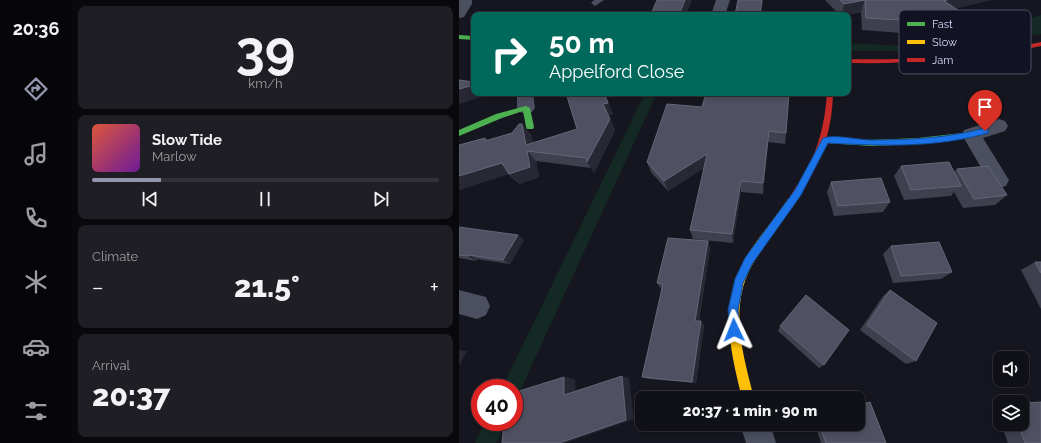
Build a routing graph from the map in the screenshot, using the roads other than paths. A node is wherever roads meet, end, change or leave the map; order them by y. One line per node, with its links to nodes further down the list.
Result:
1 (465, 0): 4 (street)
2 (723, 0): 3 (street)
3 (719, 12)
4 (459, 14)
5 (459, 37): 6 (street)
6 (471, 38)
7 (1041, 44): 8 (street)
8 (1031, 47)
9 (851, 61): 10 (street)
10 (899, 63)
11 (830, 96): 17 (street)
12 (525, 100): 14 (street); 15 (street)
13 (999, 126): 16 (street)
14 (530, 127)
15 (459, 133)
16 (971, 135): 17 (street); 18 (street)
17 (826, 140): 19 (street)
18 (999, 180)
19 (747, 391)
20 (757, 431): 21 (street)
21 (761, 443)

